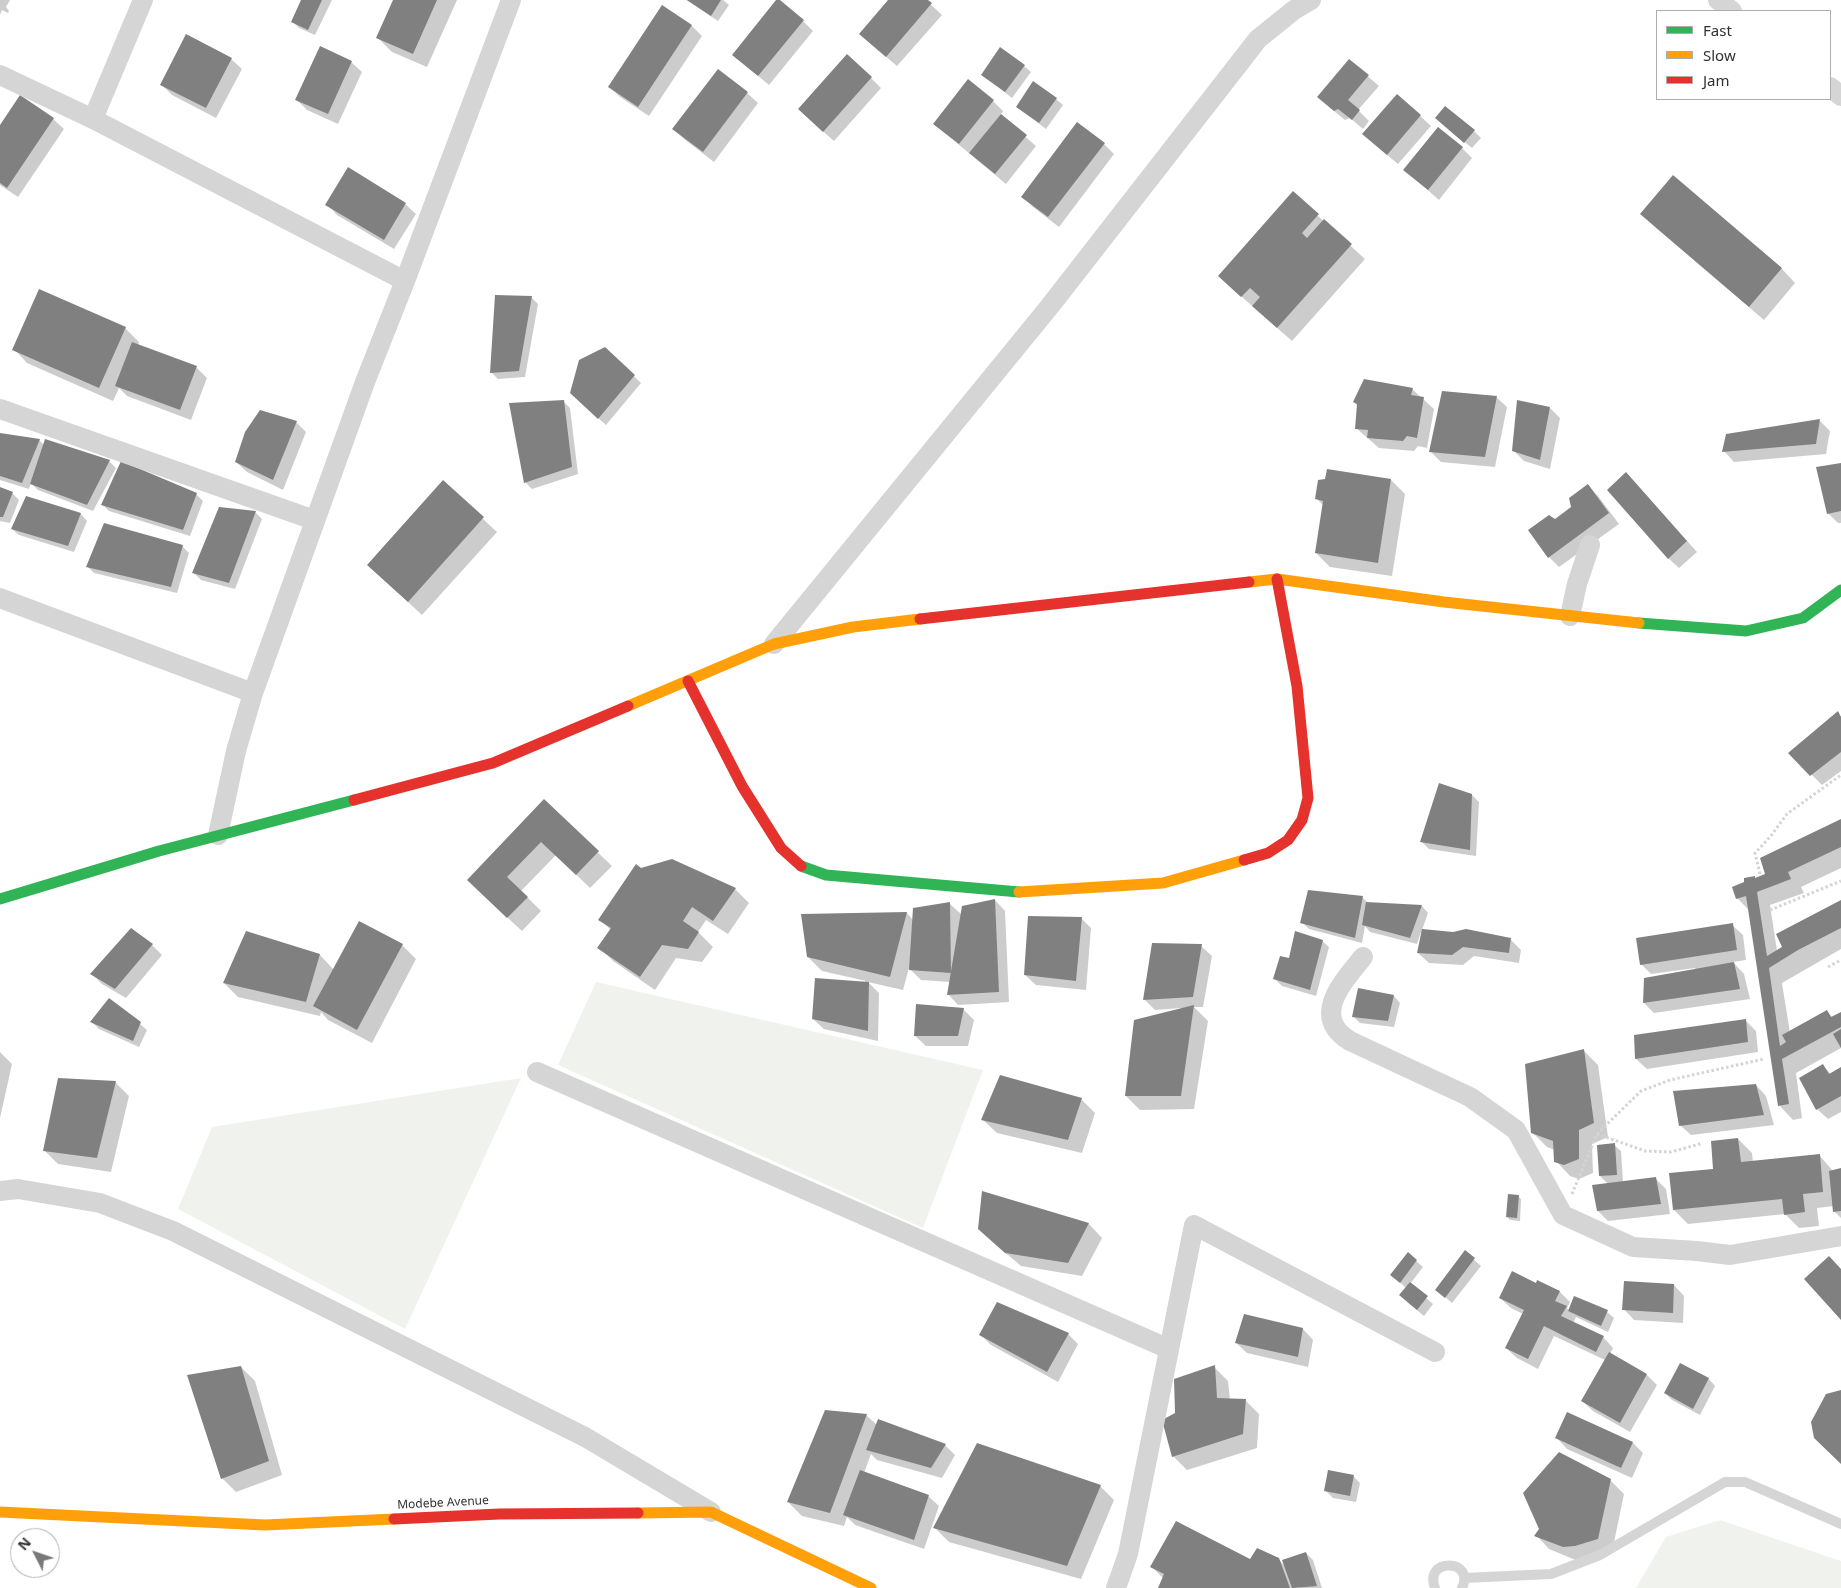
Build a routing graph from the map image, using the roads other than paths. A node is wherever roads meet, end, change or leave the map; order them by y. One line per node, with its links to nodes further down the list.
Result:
1 (143, 0): 9 (street)
2 (511, 0): 10 (street)
3 (1311, 0): 18 (street)
4 (1718, 0): 5 (street)
5 (1731, 10)
6 (0, 75): 9 (street)
7 (1831, 88): 8 (street)
8 (1841, 96)
9 (93, 119): 10 (street)
10 (405, 281): 12 (street)
11 (0, 409): 12 (street)
12 (314, 520): 20 (street)
13 (1590, 545): 17 (street)
14 (1276, 579): 17 (street); 18 (street); 19 (street)
15 (1841, 590): 17 (street)
16 (0, 598): 20 (street)
17 (1570, 616)
18 (774, 644): 19 (street)
19 (688, 681): 21 (street)
20 (253, 693): 21 (street)
21 (218, 835): 22 (street)
22 (0, 899)
23 (1363, 957): 26 (street)
24 (537, 1072): 27 (street)
25 (0, 1191): 30 (street)
26 (1841, 1236)
27 (1169, 1349): 28 (street); 35 (street)
28 (1436, 1352)
29 (0, 1512): 30 (street, Modebe Avenue)
30 (711, 1512): 34 (street, Modebe Avenue)
31 (1841, 1524): 32 (lane)
32 (1463, 1583): 33 (lane)
33 (1431, 1586)
34 (871, 1588)
35 (1116, 1588)

